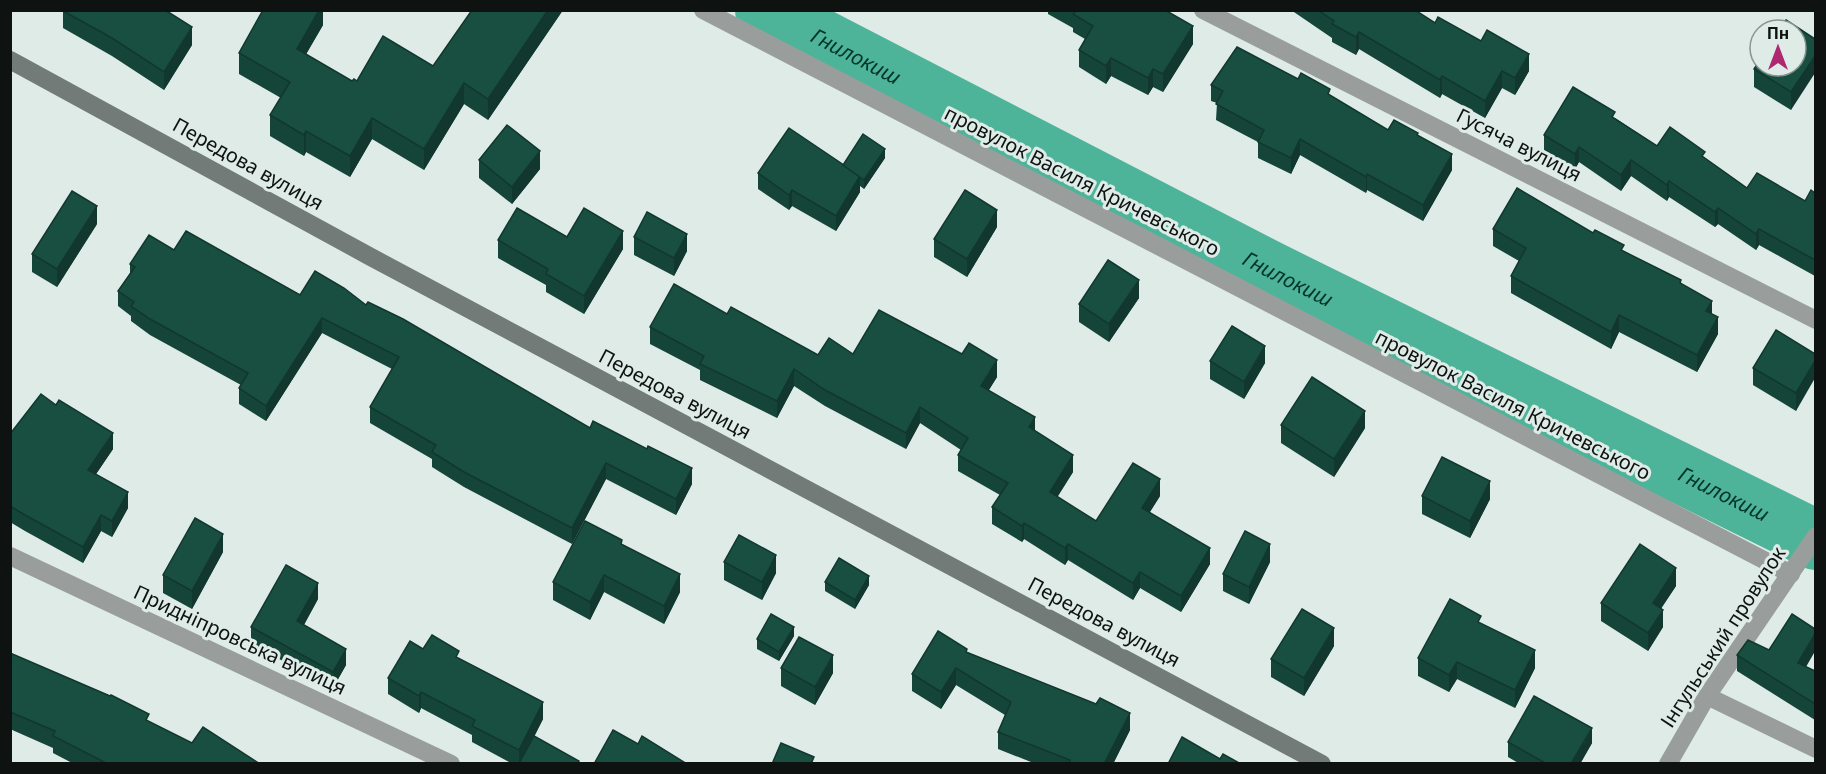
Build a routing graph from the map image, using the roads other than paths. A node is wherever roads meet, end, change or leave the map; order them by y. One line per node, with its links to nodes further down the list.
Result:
1 (703, 10): 7 (street, провулок Василя Кричевського)
2 (1203, 10): 4 (street, Гусяча вулиця)
3 (10, 60): 11 (main road, Передова вулиця)
4 (1815, 320)
5 (1815, 536): 7 (street, Інгульський провулок)
6 (10, 556): 10 (street, Придніпровська вулиця)
7 (1795, 569): 8 (street, Інгульський провулок)
8 (1707, 696): 9 (street); 12 (street, Інгульський провулок)
9 (1815, 749)
10 (451, 764)
11 (1322, 764)
12 (1668, 764)

